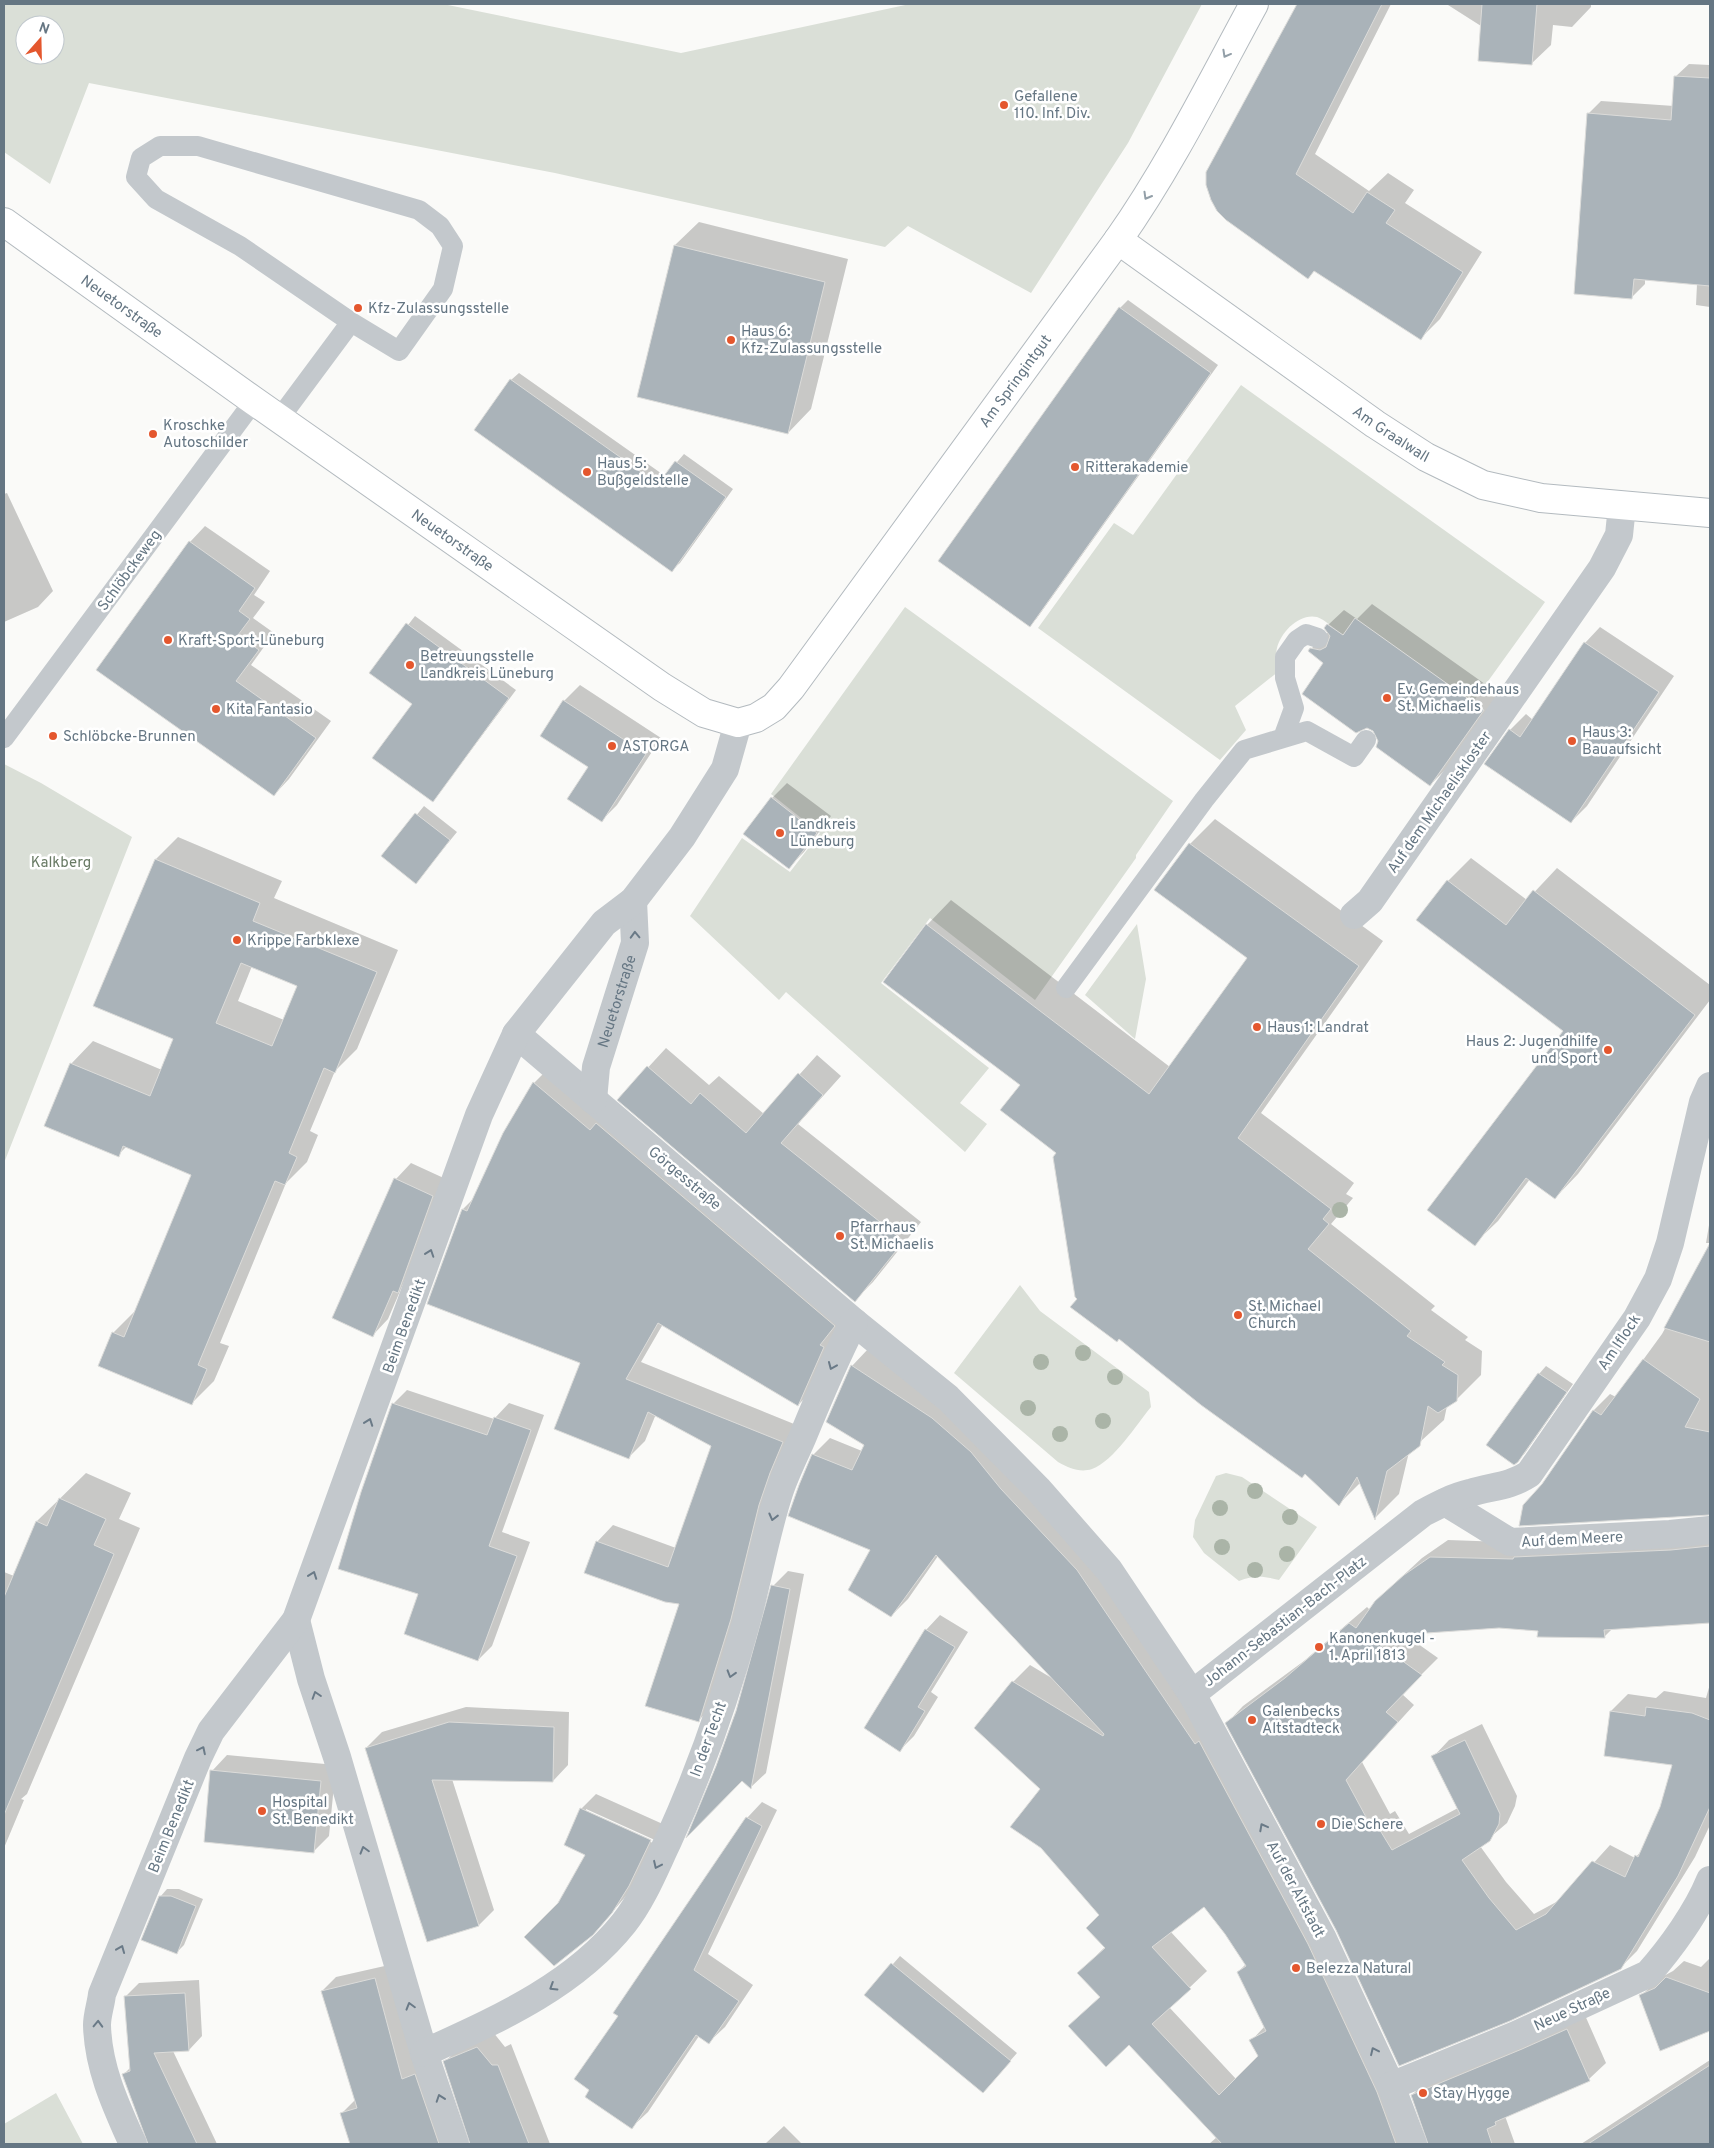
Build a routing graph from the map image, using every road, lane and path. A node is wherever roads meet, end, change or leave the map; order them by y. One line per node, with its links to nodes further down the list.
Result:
1 (1254, 4): 3 (main road, Am Springintgut, one-way to 3)
2 (4, 222): 5 (main road, Neuetorstraße)
3 (1118, 240): 7 (main road, Am Graalwall); 10 (main road, Am Springintgut)
4 (351, 322): 4 (lane); 6 (lane)
5 (254, 401): 6 (main road, Neuetorstraße); 11 (lane, Schlöbckeweg)
6 (279, 419): 10 (main road, Neuetorstraße)
7 (1622, 506): 8 (main road, Am Graalwall); 15 (street, Auf dem Michaeliskloster)
8 (1710, 513)
9 (1318, 638): 12 (lane)
10 (738, 723): 14 (street)
11 (4, 738)
12 (1283, 738): 13 (lane); 16 (lane)
13 (1366, 740)
14 (633, 902): 17 (street); 19 (street, Neuetorstraße, one-way to 14)
15 (1354, 915)
16 (1066, 988)
17 (516, 1034): 19 (street, Görgesstraße); 23 (street, Beim Benedikt, one-way to 17)
18 (1710, 1086): 21 (street, Am Iflock)
19 (593, 1100): 20 (street, Görgesstraße)
20 (854, 1322): 24 (street, Johann-Sebastian-Bach-Platz); 26 (street, In der Techt, one-way to 26)
21 (1434, 1508): 22 (street, Auf dem Meere); 24 (street, Johann-Sebastian-Bach-Platz)
22 (1710, 1530)
23 (296, 1620): 26 (street, one-way to 23); 28 (street, Beim Benedikt, one-way to 23)
24 (1192, 1694): 27 (street, Auf der Altstadt, one-way to 24)
25 (1710, 1880): 27 (street, Neue Straße)
26 (424, 2052): 29 (street, one-way to 26)
27 (1391, 2086): 30 (street, Auf der Altstadt)
28 (134, 2144)
29 (455, 2144)
30 (1413, 2144)

